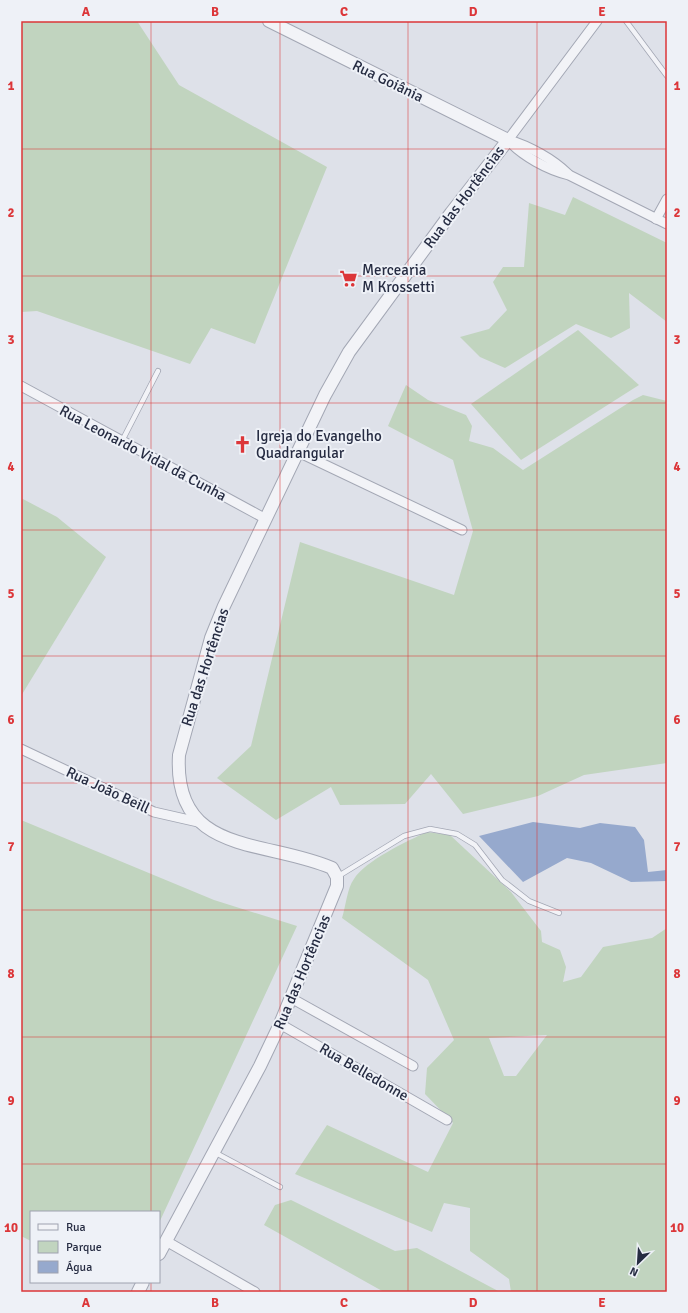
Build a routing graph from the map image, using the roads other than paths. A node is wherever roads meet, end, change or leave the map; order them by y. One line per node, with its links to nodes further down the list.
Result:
1 (269, 21): 5 (street, Rua Goiânia)
2 (597, 21): 5 (street, Rua das Hortências)
3 (626, 21): 4 (lane)
4 (667, 76)
5 (508, 140): 7 (street, Rua Goiânia); 12 (street, Rua das Hortências)
6 (667, 199): 7 (street)
7 (656, 219): 8 (street, Rua Goiânia)
8 (667, 224)
9 (158, 371): 11 (lane)
10 (21, 386): 11 (street, Rua Leonardo Vidal da Cunha)
11 (122, 441): 13 (street, Rua Leonardo Vidal da Cunha)
12 (298, 452): 13 (street, Rua das Hortências); 14 (street)
13 (266, 519): 16 (street, Rua das Hortências)
14 (462, 530)
15 (21, 749): 16 (street, Rua João Beill)
16 (198, 822): 17 (street, Rua das Hortências)
17 (337, 876): 18 (lane); 19 (street, Rua das Hortências)
18 (560, 913)
19 (291, 998): 20 (street, Rua das Hortências); 21 (street)
20 (280, 1024): 22 (street, Rua Belledonne); 23 (street, Rua das Hortências)
21 (413, 1066)
22 (447, 1120)
23 (214, 1152): 24 (lane); 25 (street, Rua das Hortências)
24 (280, 1187)
25 (166, 1241): 26 (street, Rua das Hortências); 29 (street)
26 (160, 1252)
27 (142, 1283): 28 (street)
28 (138, 1292)
29 (255, 1292)

